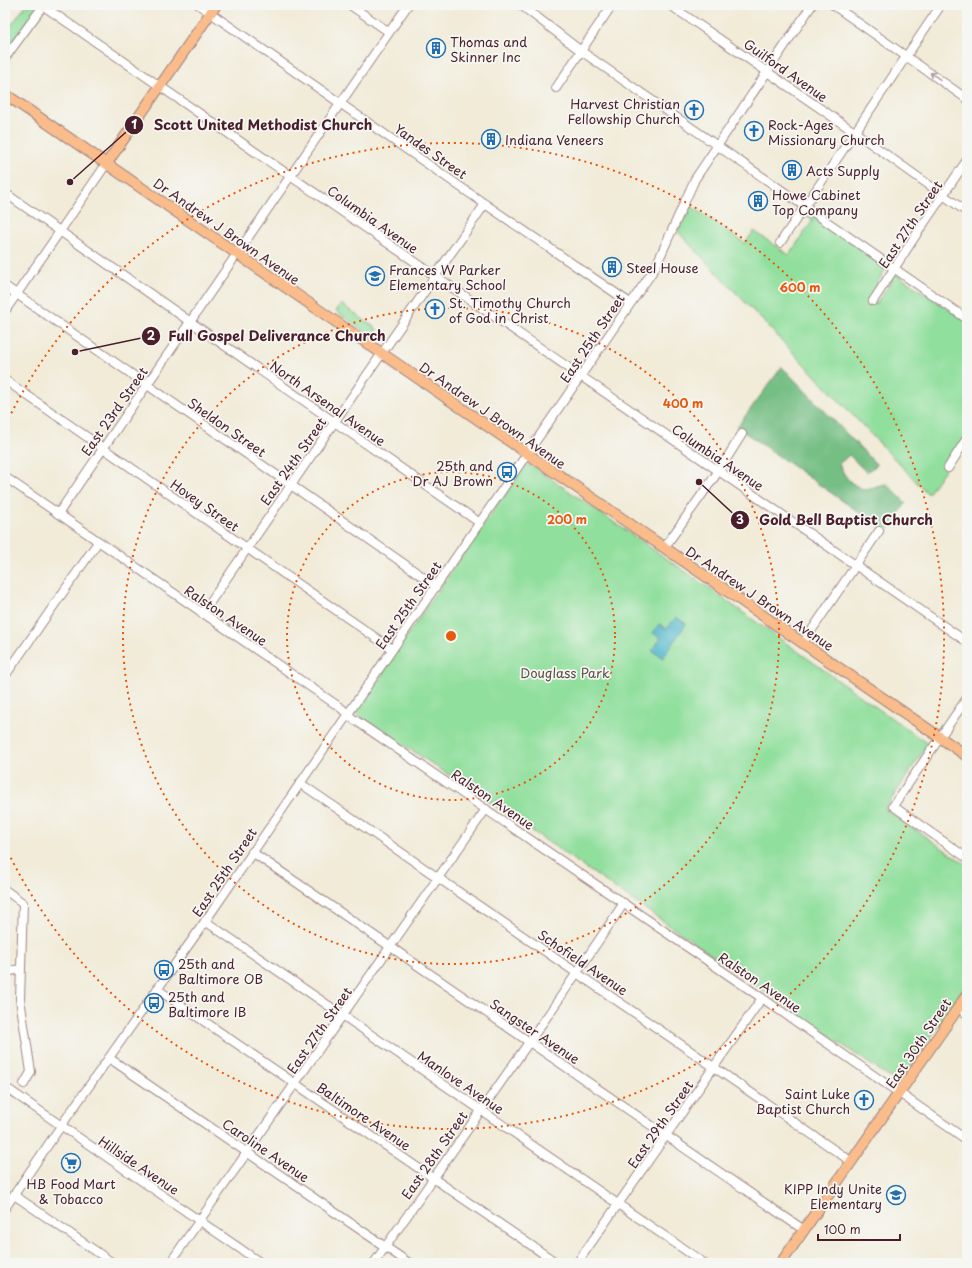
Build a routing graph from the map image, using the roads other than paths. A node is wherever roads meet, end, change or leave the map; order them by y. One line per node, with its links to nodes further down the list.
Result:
1 (42, 5): 15 (street); 17 (street, Columbia Avenue)
2 (199, 5): 11 (street, Yandes Street)
3 (350, 5): 12 (street)
4 (408, 5): 12 (street, East 23rd Street)
5 (521, 5): 13 (street)
6 (612, 5): 13 (street)
7 (670, 5): 16 (street, Guilford Avenue)
8 (812, 5): 16 (street, East 25th Street)
9 (833, 5): 14 (street)
10 (941, 5): 14 (street)
11 (213, 9): 17 (main road); 21 (street, Yandes Street)
12 (390, 32): 21 (street, East 23rd Street)
13 (581, 51): 18 (street); 23 (street)
14 (906, 56): 20 (street, one-way to 14); 22 (street)
15 (5, 58)
16 (767, 72): 22 (street, Guilford Avenue); 23 (street, East 25th Street)
17 (160, 86): 25 (main road); 26 (street, Columbia Avenue)
18 (556, 88)
19 (5, 94): 25 (main road, Dr Andrew J Brown Avenue)
20 (967, 98)
21 (341, 104): 26 (street, East 23rd Street); 29 (street, Yandes Street)
22 (856, 132): 28 (street, Guilford Avenue); 30 (street)
23 (717, 146): 30 (street); 40 (street, East 25th Street)
24 (967, 160): 28 (street, East 27th Street)
25 (107, 163): 32 (street); 34 (main road, Dr Andrew J Brown Avenue)
26 (291, 177): 34 (street, East 23rd Street); 36 (street, Columbia Avenue)
27 (5, 193): 32 (street, North Arsenal Avenue)
28 (943, 195): 31 (street, Guilford Avenue); 35 (street, East 27th Street)
29 (485, 204): 36 (street, East 24th Street); 40 (street, Yandes Street)
30 (805, 206): 33 (street); 35 (street)
31 (967, 212)
32 (60, 231): 38 (street); 43 (street, North Arsenal Avenue)
33 (780, 243)
34 (237, 254): 43 (street, East 23rd Street); 44 (main road, Dr Andrew J Brown Avenue)
35 (894, 268): 39 (street, East 27th Street); 42 (street)
36 (435, 276): 44 (street, East 24th Street); 45 (street, Columbia Avenue)
37 (5, 286): 38 (street, Sheldon Street)
38 (16, 294): 41 (street); 47 (street, Sheldon Street)
39 (873, 301)
40 (630, 303): 45 (street, East 25th Street)
41 (5, 311)
42 (967, 320)
43 (190, 322): 47 (street, East 23rd Street); 48 (street, North Arsenal Avenue)
44 (382, 354): 48 (street, East 24th Street); 52 (main road, Dr Andrew J Brown Avenue)
45 (580, 377): 52 (street, East 25th Street); 54 (street, Columbia Avenue)
46 (5, 380): 51 (street, Hovey Street)
47 (146, 386): 51 (street, East 23rd Street); 56 (street, Sheldon Street)
48 (334, 422): 56 (street, East 24th Street); 58 (street, North Arsenal Avenue)
49 (742, 434): 54 (street)
50 (967, 438): 53 (street)
51 (102, 448): 57 (street, East 23rd Street); 61 (street, Hovey Street)
52 (527, 454): 58 (street, East 25th Street); 62 (main road, Dr Andrew J Brown Avenue)
53 (948, 468)
54 (718, 472): 62 (street); 63 (street, Columbia Avenue)
55 (5, 477): 57 (street, Ralston Avenue)
56 (291, 485): 61 (street, East 24th Street); 64 (street, Sheldon Street)
57 (58, 514): 60 (street, Ralston Avenue)
58 (480, 522): 64 (street, East 25th Street)
59 (879, 531): 63 (street)
60 (98, 542): 65 (street, Ralston Avenue); 69 (street)
61 (247, 548): 65 (street, East 24th Street); 68 (street, Hovey Street)
62 (664, 548): 67 (main road, Dr Andrew J Brown Avenue)
63 (856, 566): 66 (street, Columbia Avenue); 67 (street)
64 (436, 586): 68 (street, East 25th Street)
65 (202, 614): 71 (street, Ralston Avenue)
66 (967, 642)
67 (803, 643): 72 (main road, Dr Andrew J Brown Avenue)
68 (392, 649): 71 (street, East 25th Street)
69 (5, 676)
70 (967, 698): 72 (street)
71 (348, 714): 74 (street, East 25th Street); 75 (street, Ralston Avenue)
72 (940, 738): 73 (main road, Dr Andrew J Brown Avenue); 77 (street)
73 (967, 756)
74 (300, 783): 76 (street, East 25th Street); 78 (street, Schofield Avenue)
75 (486, 810): 78 (street, East 27th Street); 80 (street, Ralston Avenue)
76 (252, 852): 81 (street, East 25th Street); 82 (street, Sangster Avenue)
77 (967, 858)
78 (439, 878): 82 (street, East 27th Street); 85 (street, Schofield Avenue)
79 (5, 890): 83 (street)
80 (624, 903): 85 (street, East 28th Street); 88 (street, Ralston Avenue)
81 (205, 920): 86 (street, East 25th Street); 90 (street, Manlove Avenue)
82 (391, 947): 90 (street, East 27th Street); 91 (street, Sangster Avenue)
83 (21, 969): 84 (street); 94 (street)
84 (5, 972)
85 (577, 973): 91 (street, East 28th Street); 93 (street, Schofield Avenue)
86 (158, 990): 92 (street, East 25th Street); 95 (street, Baltimore Avenue)
87 (967, 995): 89 (main road, East 30th Street)
88 (762, 998): 93 (street, East 29th Street); 97 (street, Ralston Avenue)
89 (963, 1011): 97 (main road, East 30th Street)
90 (343, 1015): 95 (street, East 27th Street); 98 (street, Manlove Avenue)
91 (529, 1041): 98 (street, East 28th Street); 100 (street, Sangster Avenue)
92 (109, 1058): 99 (street, East 25th Street); 102 (street, Caroline Avenue)
93 (714, 1067): 100 (street, East 29th Street); 103 (street, Schofield Avenue)
94 (24, 1084)
95 (296, 1084): 102 (street, East 27th Street); 104 (street, Baltimore Avenue)
96 (5, 1087): 99 (street, Hillside Avenue)
97 (900, 1093): 101 (street, Ralston Avenue); 103 (main road, East 30th Street)
98 (481, 1110): 104 (street, East 28th Street); 106 (street, Manlove Avenue)
99 (61, 1126): 105 (street, East 25th Street); 108 (street, Hillside Avenue)
100 (666, 1136): 106 (street, East 29th Street); 109 (street, Sangster Avenue)
101 (967, 1140)
102 (247, 1152): 108 (street, East 27th Street); 110 (street, Caroline Avenue)
103 (852, 1162): 109 (main road, East 30th Street)
104 (433, 1178): 110 (street, East 28th Street); 116 (street, Baltimore Avenue)
105 (14, 1195): 107 (street, East 25th Street); 111 (street)
106 (619, 1204): 117 (street, East 29th Street); 118 (street, Manlove Avenue)
107 (5, 1208)
108 (200, 1221): 112 (street, East 27th Street); 113 (street, Hillside Avenue)
109 (804, 1230): 119 (main road, East 30th Street)
110 (385, 1247): 114 (street, East 28th Street); 115 (street, Caroline Avenue)
111 (113, 1263)
112 (170, 1263)
113 (261, 1263)
114 (374, 1263)
115 (409, 1263)
116 (557, 1263)
117 (578, 1263)
118 (704, 1263)
119 (782, 1263)

